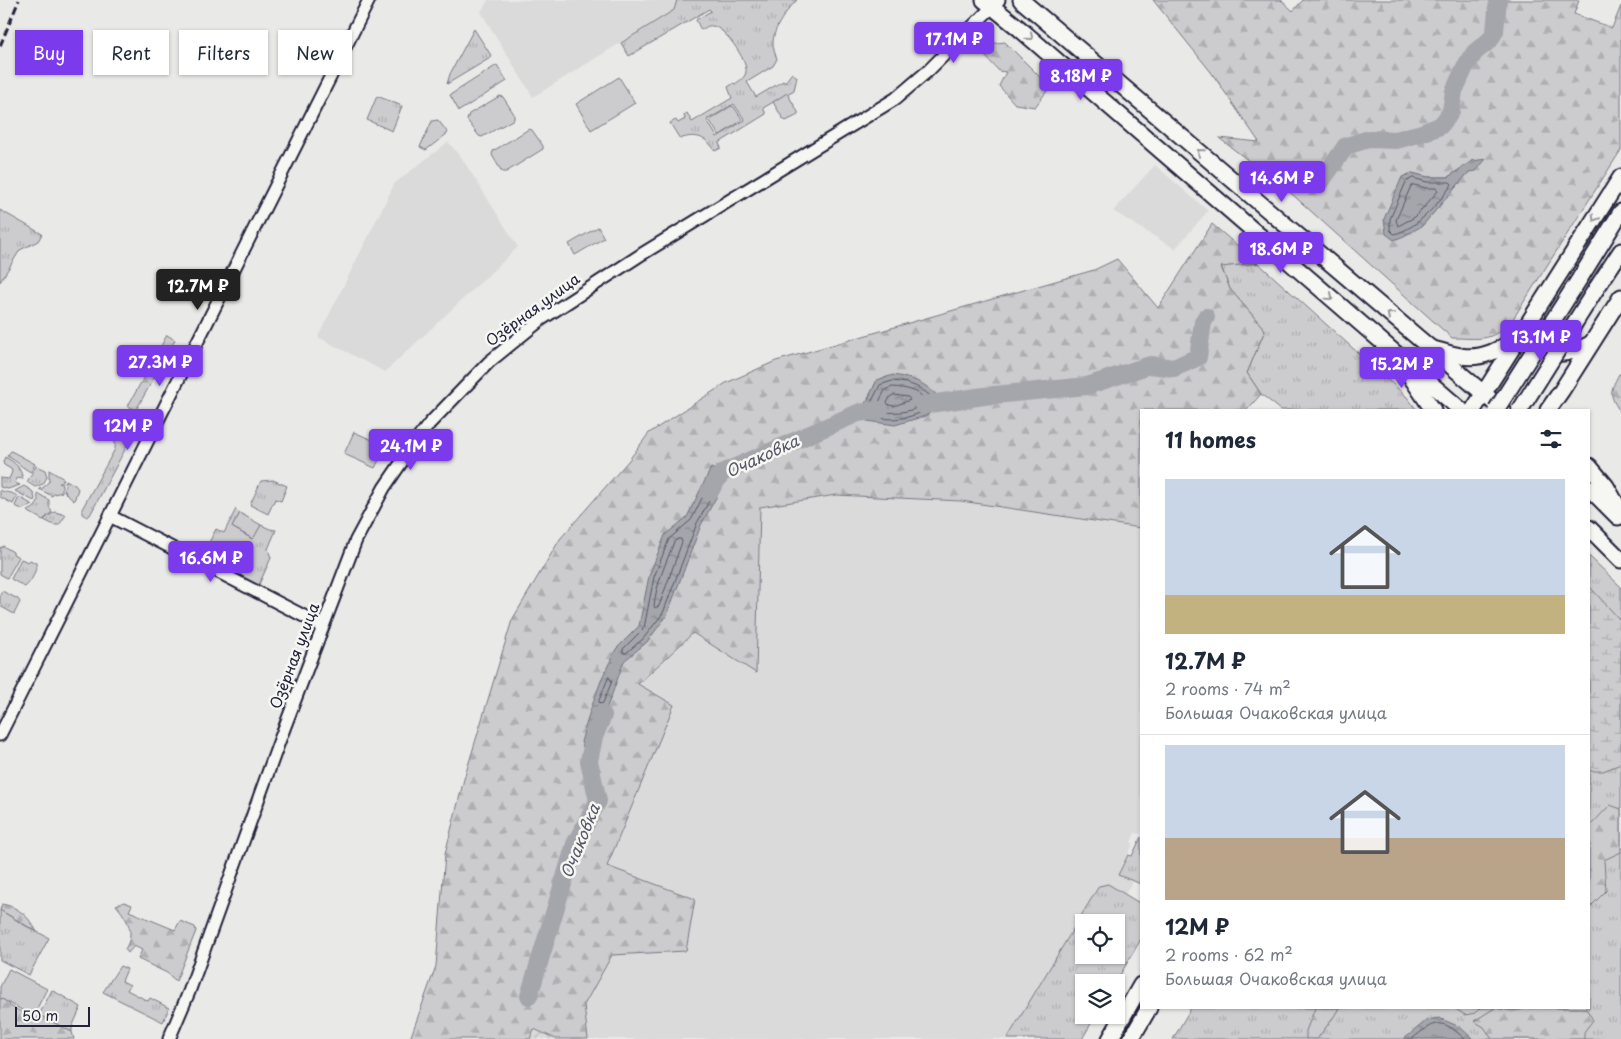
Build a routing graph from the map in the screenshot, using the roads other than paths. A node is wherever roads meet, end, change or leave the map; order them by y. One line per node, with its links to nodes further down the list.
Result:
1 (369, 0): 26 (street)
2 (1021, 0): 11 (main road, one-way to 2)
3 (992, 2): 12 (main road, one-way to 12); 30 (street, Озёрная улица)
4 (1621, 177): 8 (main road, one-way to 8)
5 (1621, 212): 18 (main road, bridge)
6 (1621, 251): 20 (main road, bridge)
7 (1621, 297): 10 (main road)
8 (1538, 308): 9 (main road); 10 (main road)
9 (1523, 334): 11 (main road); 14 (main road)
10 (1590, 344): 13 (main road)
11 (1426, 347): 14 (main road)
12 (1395, 353): 15 (main road); 16 (main road)
13 (1562, 390): 21 (main road); 22 (main road)
14 (1484, 394): 17 (main road); 19 (main road)
15 (1432, 409)
16 (1460, 409)
17 (1474, 409)
18 (1497, 409)
19 (1502, 409)
20 (1521, 409)
21 (1549, 409)
22 (1559, 409)
23 (1590, 467): 25 (main road)
24 (1590, 489): 27 (main road)
25 (1621, 512)
26 (110, 516): 30 (street); 31 (street)
27 (1621, 520)
28 (1590, 529): 29 (main road)
29 (1621, 560)
30 (323, 626): 34 (street, Озёрная улица)
31 (0, 735)
32 (1140, 987): 35 (main road)
33 (1148, 1009): 36 (main road)
34 (169, 1039)
35 (1110, 1039)
36 (1131, 1039)

